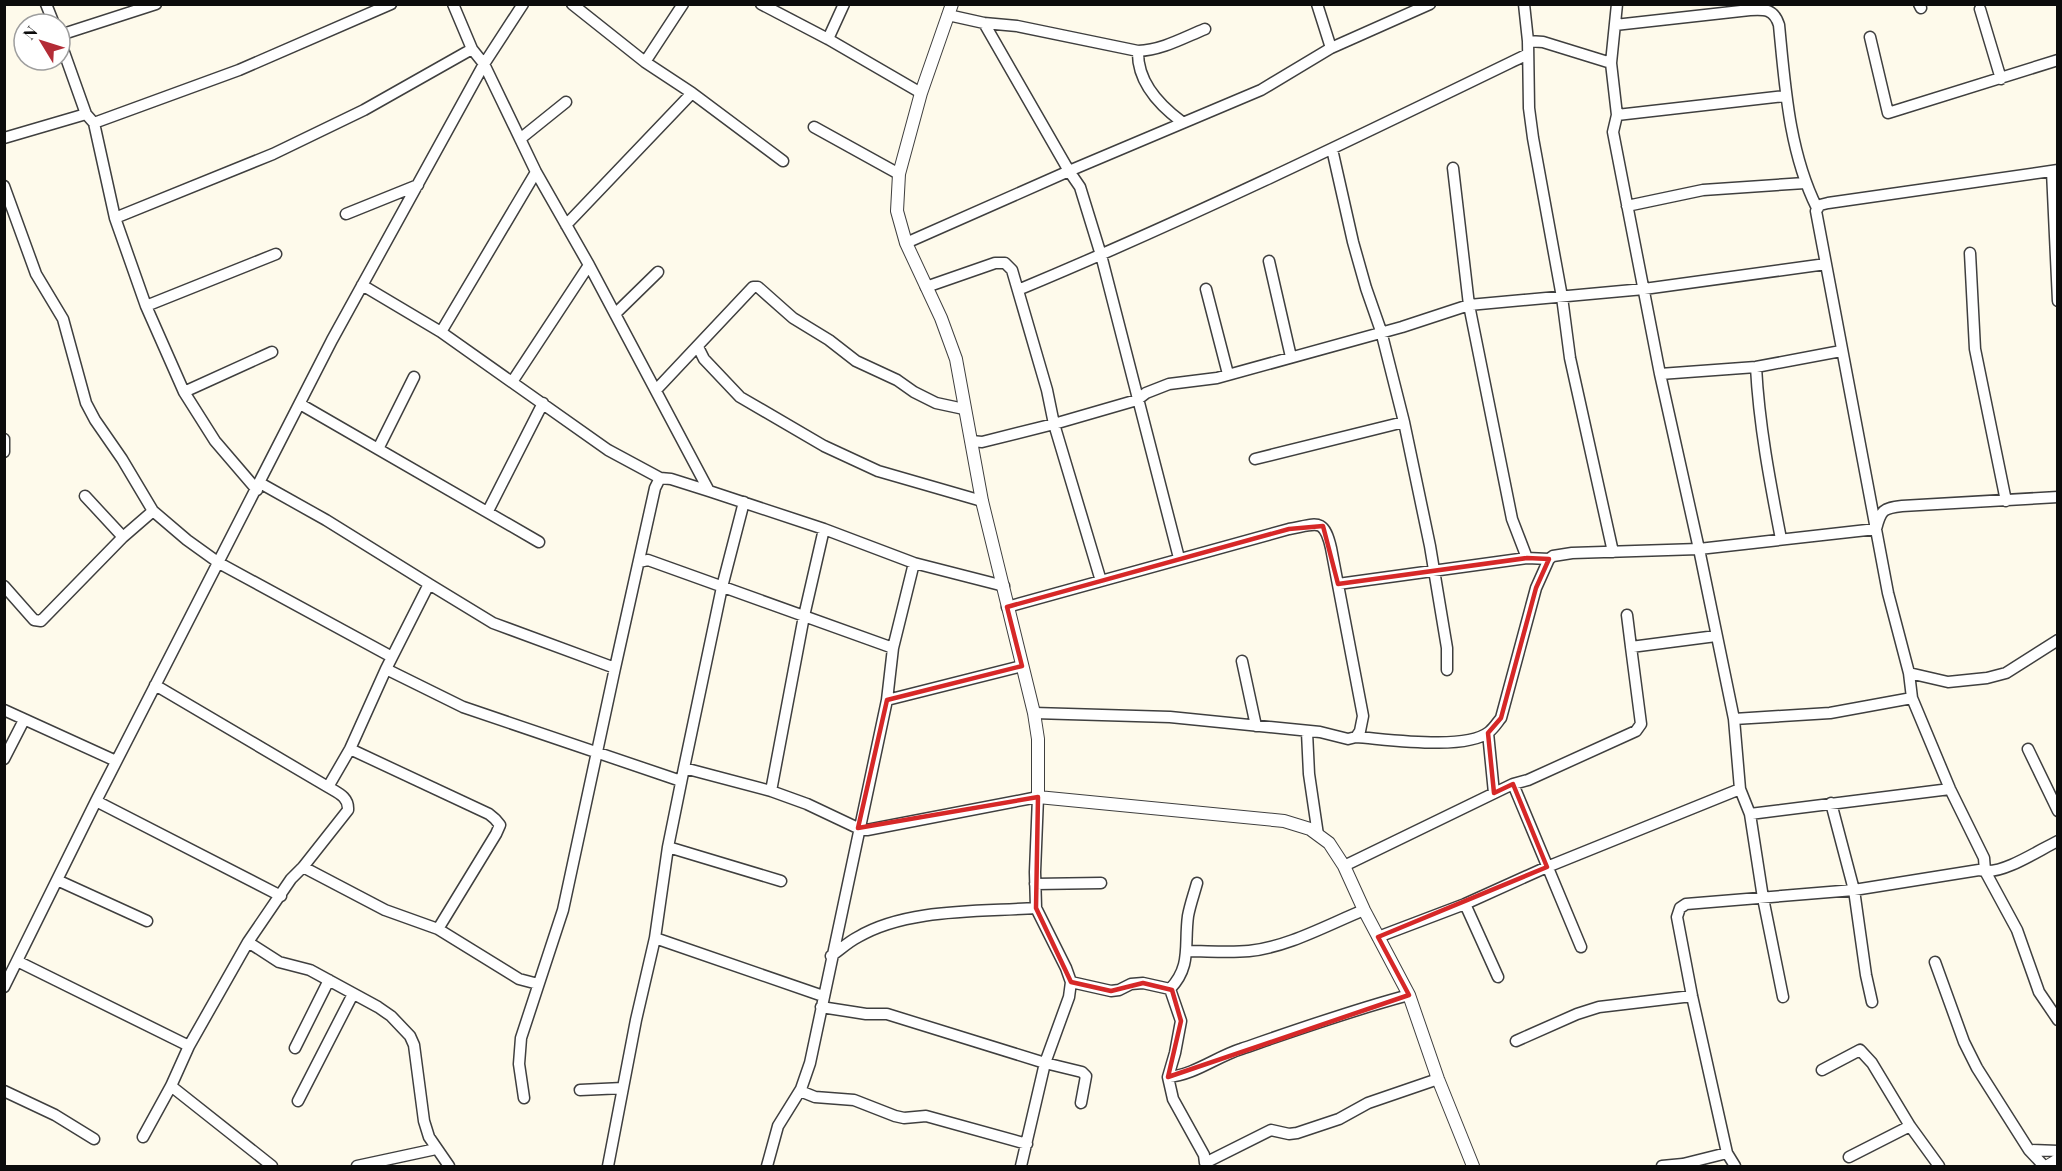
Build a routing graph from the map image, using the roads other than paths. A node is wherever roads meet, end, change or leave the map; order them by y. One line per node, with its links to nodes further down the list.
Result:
1 (156, 4): 18 (street)
2 (391, 4): 37 (street)
3 (453, 4): 23 (street)
4 (523, 4): 29 (street)
5 (572, 4): 27 (street)
6 (684, 4): 27 (street)
7 (761, 4): 20 (street)
8 (844, 4): 20 (street)
9 (1317, 4): 22 (street)
10 (1430, 4): 22 (street)
11 (1524, 4): 21 (street)
12 (1617, 4): 16 (street)
13 (1980, 9): 31 (street)
14 (950, 10): 15 (street); 33 (street)
15 (984, 23): 24 (street); 46 (street)
16 (1615, 25): 28 (street); 34 (street)
17 (1205, 29): 24 (street)
18 (72, 31)
19 (1870, 37): 31 (street)
20 (828, 39): 33 (street)
21 (1528, 41): 25 (street); 28 (street)
22 (1331, 48): 38 (street)
23 (472, 49): 29 (street); 55 (street)
24 (1138, 51): 38 (street)
25 (1528, 54): 42 (street); 70 (street)
26 (2058, 60): 31 (street)
27 (645, 62): 32 (street)
28 (1611, 63): 36 (street)
29 (484, 64): 41 (street); 50 (street)
30 (72, 72): 37 (street)
31 (2001, 79)
32 (692, 93): 43 (street); 56 (street)
33 (921, 93): 48 (street)
34 (1785, 96): 36 (street); 49 (street)
35 (566, 102): 41 (street)
36 (1617, 116): 52 (street)
37 (90, 118): 40 (street); 55 (street)
38 (1182, 122): 46 (street)
39 (814, 127): 48 (street)
40 (4, 138)
41 (520, 139): 47 (street)
42 (1332, 149): 60 (street); 75 (street)
43 (783, 161)
44 (1453, 168): 72 (street)
45 (2055, 170): 53 (street); 71 (street)
46 (1069, 171): 57 (street); 60 (street)
47 (536, 172): 56 (street); 76 (street)
48 (899, 174): 57 (street)
49 (1805, 183): 52 (street); 53 (street)
50 (418, 185): 54 (street); 65 (street)
51 (4, 186): 107 (street)
52 (1627, 206): 68 (street)
53 (1817, 208): 62 (street)
54 (346, 214)
55 (115, 218): 73 (street)
56 (566, 225): 63 (street)
57 (906, 243): 66 (street)
58 (1970, 253): 105 (street)
59 (276, 254): 73 (street)
60 (1101, 255): 69 (street); 88 (street)
61 (1269, 261): 80 (street)
62 (1826, 264): 68 (street); 78 (street)
63 (589, 265): 74 (street); 85 (street)
64 (658, 272): 74 (street)
65 (362, 285): 76 (street); 90 (street)
66 (926, 287): 69 (street); 91 (street)
67 (1206, 289): 82 (street)
68 (1644, 289): 70 (street); 83 (street)
69 (1018, 290): 93 (street)
70 (1562, 297): 72 (street); 115 (street)
71 (2058, 301)
72 (1469, 305): 75 (street); 117 (street)
73 (146, 306): 87 (street)
74 (615, 314): 86 (street)
75 (1381, 331): 80 (street); 92 (street)
76 (441, 332): 85 (street)
77 (698, 347): 86 (street); 91 (street); 104 (street)
78 (1841, 351): 81 (street); 110 (street)
79 (272, 352): 87 (street)
80 (1291, 357): 82 (street)
81 (1756, 367): 83 (street); 112 (street)
82 (1228, 374): 88 (street)
83 (1660, 374): 114 (street)
84 (414, 377): 96 (street)
85 (512, 382): 89 (street)
86 (656, 390): 101 (street)
87 (184, 392): 100 (street)
88 (1137, 400): 93 (street); 116 (street)
89 (543, 402): 99 (street); 108 (street)
90 (300, 404): 96 (street); 100 (street)
91 (964, 409): 95 (street)
92 (1404, 422): 98 (street); 122 (street)
93 (1054, 424): 95 (street); 123 (street)
94 (4, 439): 97 (street)
95 (971, 441): 104 (street)
96 (378, 449): 108 (street)
97 (4, 452)
98 (1255, 459)
99 (660, 478): 101 (street); 119 (street)
100 (258, 486): 120 (street); 124 (street)
101 (710, 490): 106 (street)
102 (85, 496): 111 (street)
103 (2058, 497): 105 (street)
104 (982, 501): 127 (street)
105 (2006, 501): 110 (street)
106 (744, 502): 109 (street); 128 (street)
107 (153, 511): 111 (street); 120 (street)
108 (488, 511): 113 (street)
109 (824, 529): 121 (street); 131 (street)
110 (1876, 529): 112 (street); 142 (street)
111 (123, 537): 126 (street)
112 (1780, 539): 114 (street)
113 (539, 542)
114 (1699, 549): 115 (street); 132 (street)
115 (1613, 552): 118 (street)
116 (1179, 558): 123 (street); 125 (street)
117 (1527, 558): 118 (street); 122 (street)
118 (1549, 559): 152 (street)
119 (639, 562): 128 (street); 139 (street)
120 (219, 563): 136 (street); 143 (street)
121 (914, 563): 127 (street); 135 (street)
122 (1434, 572): 125 (street); 141 (street)
123 (1101, 581): 129 (street)
124 (429, 584): 136 (street); 139 (street)
125 (1338, 584): 153 (street)
126 (4, 585)
127 (1004, 586): 129 (street)
128 (722, 587): 131 (street); 159 (street)
129 (1007, 607): 138 (street)
130 (1627, 615): 134 (street)
131 (804, 616): 135 (street); 165 (street)
132 (1716, 636): 134 (street); 148 (street)
133 (2058, 640): 142 (street)
134 (1631, 647): 161 (street)
135 (893, 648): 145 (street)
136 (392, 657): 140 (street)
137 (1242, 661): 150 (street)
138 (1022, 666): 145 (street); 147 (street)
139 (615, 668): 156 (street)
140 (386, 669): 154 (street); 156 (street)
141 (1446, 670)
142 (1909, 673): 144 (street)
143 (155, 685): 158 (street); 162 (street)
144 (1912, 698): 148 (street); 164 (street)
145 (887, 700): 172 (street)
146 (4, 710): 149 (street)
147 (1034, 713): 150 (street); 167 (street)
148 (1734, 719): 163 (street)
149 (24, 720): 157 (street); 158 (street)
150 (1256, 726): 151 (street)
151 (1307, 732): 153 (street); 173 (street)
152 (1488, 733): 153 (street); 166 (street)
153 (1356, 736)
154 (350, 749): 162 (street); 192 (street)
155 (2028, 750): 170 (street)
156 (597, 752): 160 (street); 204 (street)
157 (4, 759)
158 (116, 761): 168 (street)
159 (684, 768): 160 (street); 165 (street)
160 (681, 781): 175 (street)
161 (1513, 784): 166 (street); 178 (street)
162 (328, 787): 177 (street)
163 (1740, 789): 171 (street); 178 (street)
164 (1950, 789): 169 (street); 179 (street)
165 (771, 790): 172 (street)
166 (1494, 793): 176 (street)
167 (1038, 797): 172 (street); 173 (street); 183 (street)
168 (96, 801): 180 (street); 186 (street)
169 (1831, 803): 171 (street); 185 (street)
170 (2058, 812)
171 (1750, 814): 187 (street)
172 (858, 828): 198 (street)
173 (1318, 835): 176 (street)
174 (2058, 841): 179 (street)
175 (668, 847): 181 (street); 194 (street)
176 (1344, 866): 190 (street)
177 (303, 867): 186 (street); 192 (street)
178 (1547, 867): 188 (street); 196 (street)
179 (1985, 872): 185 (street); 213 (street)
180 (57, 880): 191 (street); 199 (street)
181 (781, 881)
182 (1101, 883): 183 (street)
183 (1035, 884): 189 (street)
184 (1197, 884): 197 (street)
185 (1854, 890): 187 (street); 212 (street)
186 (281, 896): 195 (street)
187 (1763, 898): 209 (street); 210 (street)
188 (1465, 904): 193 (street); 201 (street)
189 (1036, 908): 198 (street); 203 (street)
190 (1364, 910): 193 (street); 197 (street)
191 (147, 921)
192 (438, 929): 204 (street)
193 (1378, 937): 208 (street)
194 (655, 938): 211 (street); 222 (street)
195 (248, 942): 202 (street); 215 (street)
196 (1581, 947)
197 (1187, 951): 206 (street)
198 (831, 956): 211 (street)
199 (17, 961): 205 (street); 215 (street)
200 (1935, 962): 234 (street)
201 (1498, 977)
202 (329, 980): 207 (street); 216 (street)
203 (1071, 982): 206 (street); 217 (street)
204 (538, 984): 226 (street)
205 (4, 987)
206 (1170, 989): 219 (street)
207 (353, 994): 227 (street); 233 (street)
208 (1409, 995): 219 (street); 220 (street)
209 (1692, 996): 214 (street); 236 (street)
210 (1783, 997)
211 (822, 1002): 217 (street); 224 (street)
212 (1872, 1002)
213 (2058, 1020)
214 (1516, 1041)
215 (189, 1046): 221 (street)
216 (295, 1048)
217 (1045, 1063): 228 (street); 232 (street)
218 (1822, 1070): 229 (street)
219 (1168, 1077): 239 (street)
220 (1438, 1079): 239 (street); 246 (street)
221 (171, 1086): 230 (street); 240 (street)
222 (623, 1088): 223 (street); 243 (street)
223 (580, 1090)
224 (801, 1090): 232 (street); 244 (street)
225 (4, 1091): 231 (street)
226 (524, 1098)
227 (298, 1101)
228 (1081, 1103)
229 (1910, 1126): 237 (street); 249 (street)
230 (143, 1137)
231 (94, 1139)
232 (1027, 1144): 245 (street)
233 (436, 1149): 241 (street); 242 (street)
234 (2029, 1150): 235 (street); 250 (street)
235 (2058, 1151)
236 (1726, 1153): 247 (street); 248 (street)
237 (1849, 1157)
238 (2058, 1160): 250 (street)
239 (1202, 1165)
240 (272, 1167)
241 (357, 1167)
242 (449, 1167)
243 (608, 1167)
244 (767, 1167)
245 (1021, 1167)
246 (1473, 1167)
247 (1662, 1167)
248 (1735, 1167)
249 (1939, 1167)
250 (2046, 1167)

